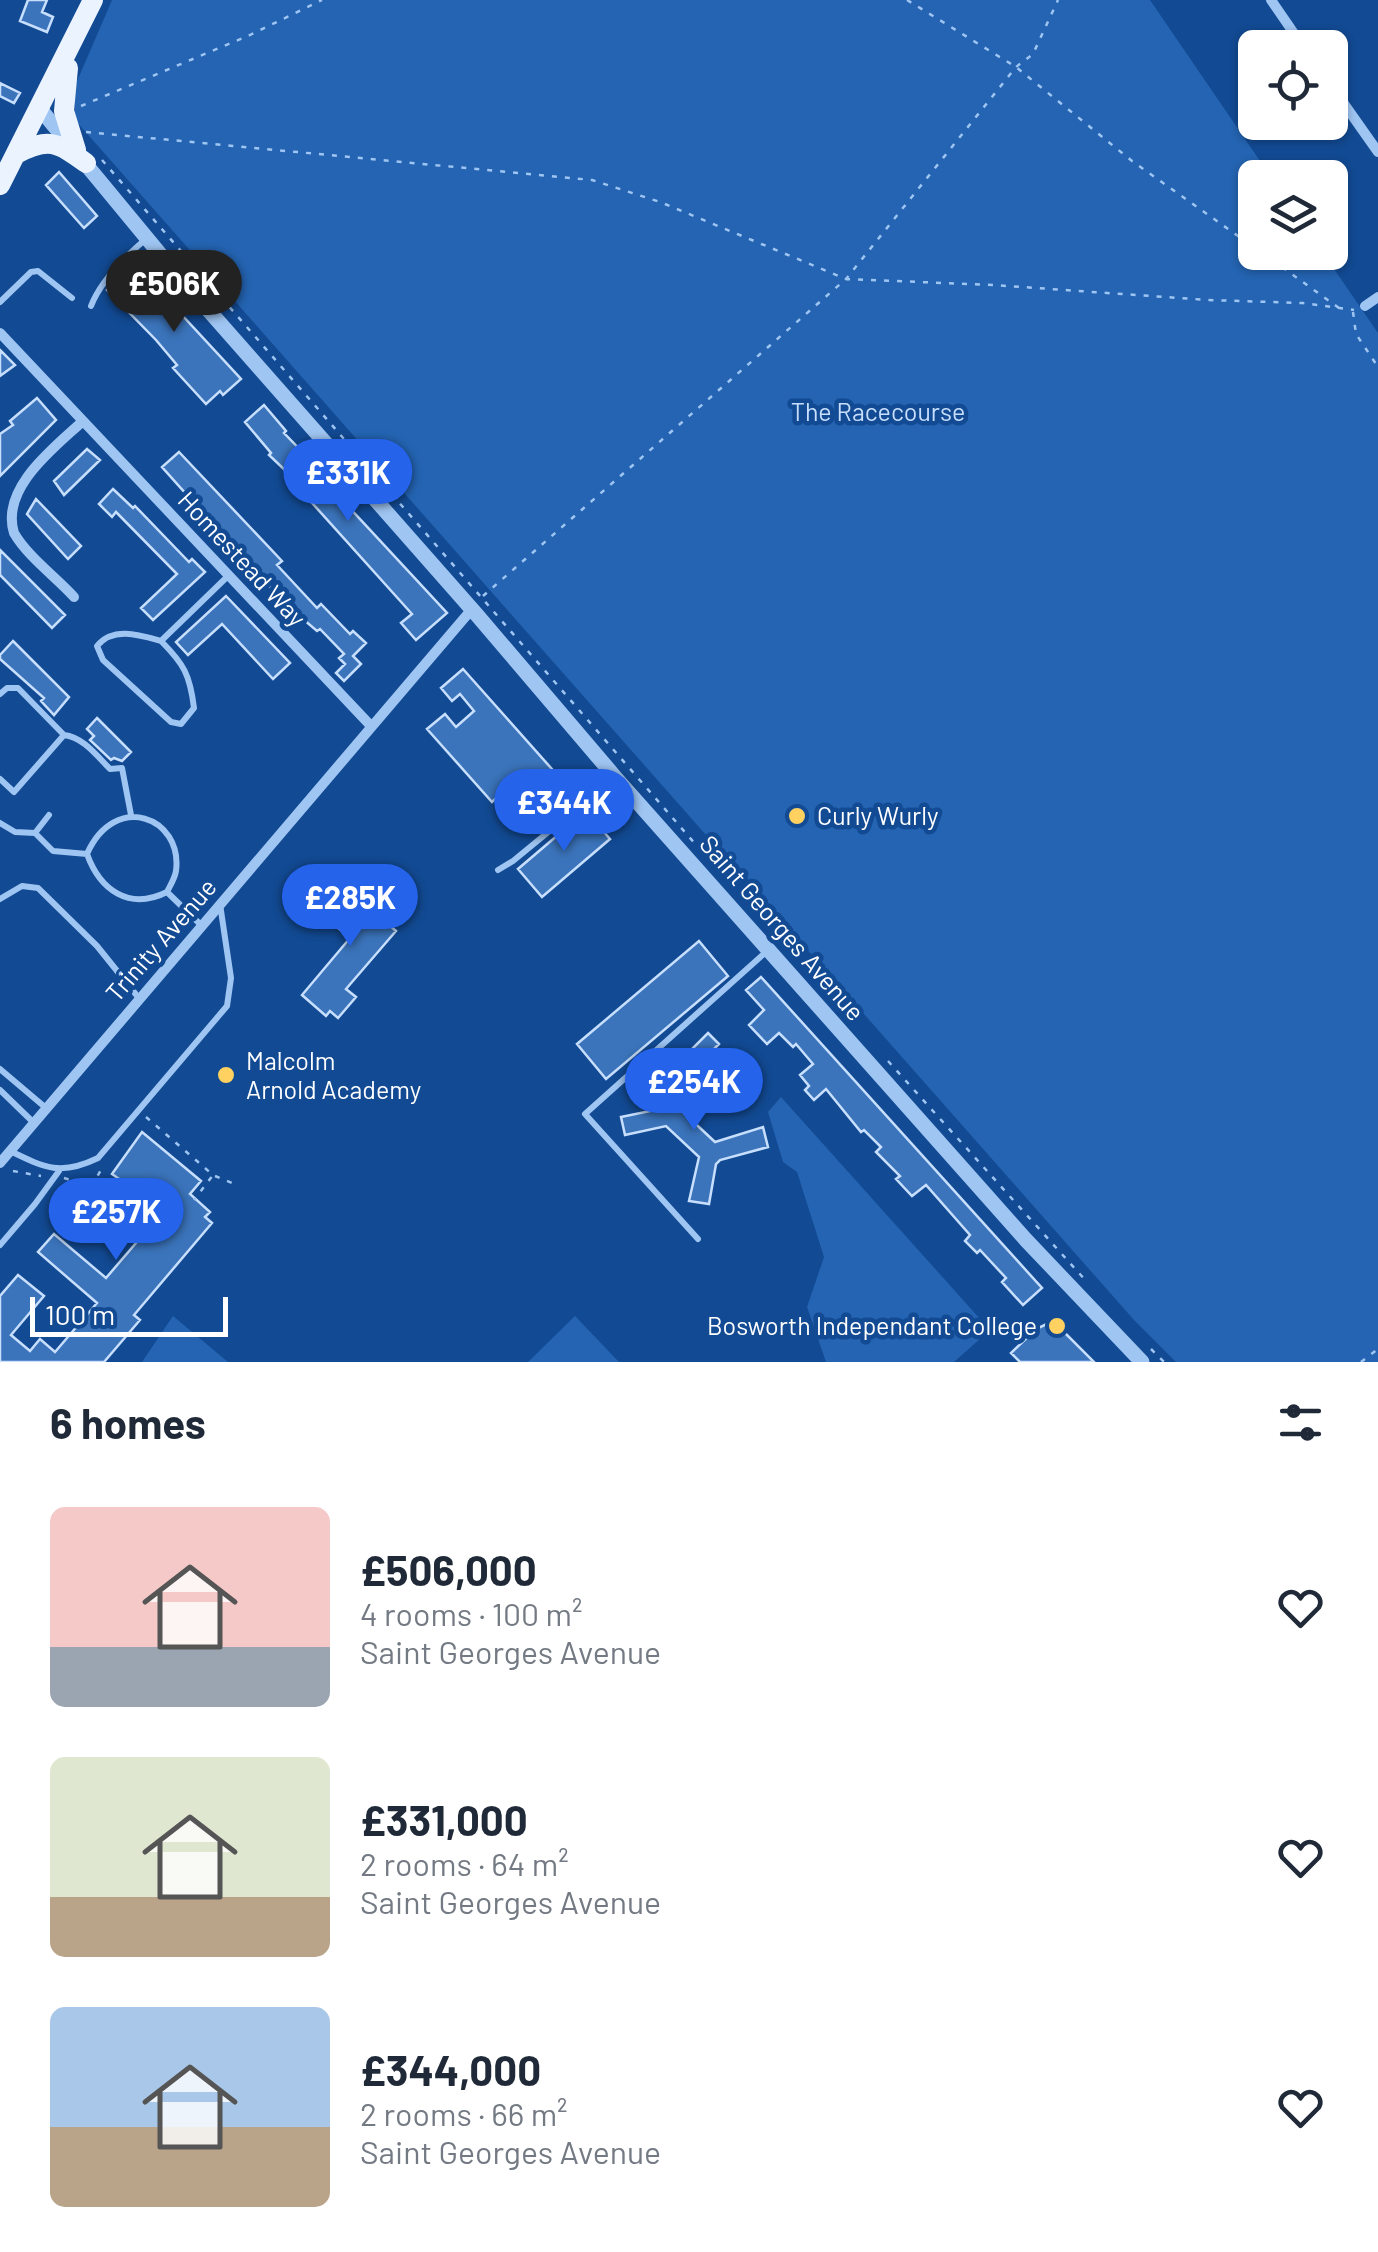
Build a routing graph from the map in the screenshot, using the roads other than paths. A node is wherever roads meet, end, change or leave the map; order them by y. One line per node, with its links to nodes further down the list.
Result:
1 (94, 0): 4 (main road)
2 (1271, 0): 3 (street)
3 (1292, 30)
4 (72, 46): 5 (main road); 7 (main road)
5 (40, 110): 7 (street, Saint Georges Avenue); 9 (main road)
6 (1348, 110): 8 (street)
7 (87, 149): 9 (main road); 11 (street, Saint Georges Avenue)
8 (1378, 152)
9 (16, 154): 10 (main road)
10 (0, 184)
11 (148, 237): 15 (lane); 21 (street, Saint Georges Avenue)
12 (1378, 297): 16 (street)
13 (72, 298): 14 (lane)
14 (0, 302)
15 (91, 306)
16 (1366, 306)
17 (0, 333): 18 (street, Homestead Way)
18 (83, 421): 19 (street, Homestead Way); 20 (street)
19 (230, 574): 22 (lane); 24 (street, Homestead Way)
20 (72, 590)
21 (477, 603): 24 (street, Trinity Avenue); 26 (street, Saint Georges Avenue)
22 (161, 641): 22 (lane)
23 (0, 694): 25 (lane)
24 (372, 726): 36 (street, Trinity Avenue)
25 (64, 736): 27 (lane); 29 (lane)
26 (614, 777): 33 (lane); 38 (street, Saint Georges Avenue)
27 (0, 779)
28 (49, 815): 31 (lane)
29 (131, 815): 32 (lane); 34 (lane)
30 (0, 823): 31 (lane)
31 (35, 833): 32 (lane)
32 (87, 854): 34 (lane)
33 (498, 870)
34 (167, 892): 37 (lane)
35 (0, 899): 39 (lane)
36 (220, 902): 37 (street, Trinity Avenue); 46 (lane)
37 (201, 926): 39 (street, Trinity Avenue)
38 (768, 950): 47 (lane); 49 (street, Saint Georges Avenue)
39 (138, 997): 42 (street, Trinity Avenue)
40 (0, 1069): 42 (lane)
41 (0, 1090): 43 (lane)
42 (46, 1108): 43 (street, Trinity Avenue)
43 (34, 1123): 44 (street, Trinity Avenue)
44 (10, 1150): 45 (street, Trinity Avenue); 46 (lane)
45 (0, 1163)
46 (59, 1170): 48 (lane)
47 (698, 1240)
48 (0, 1245)
49 (1147, 1356)

